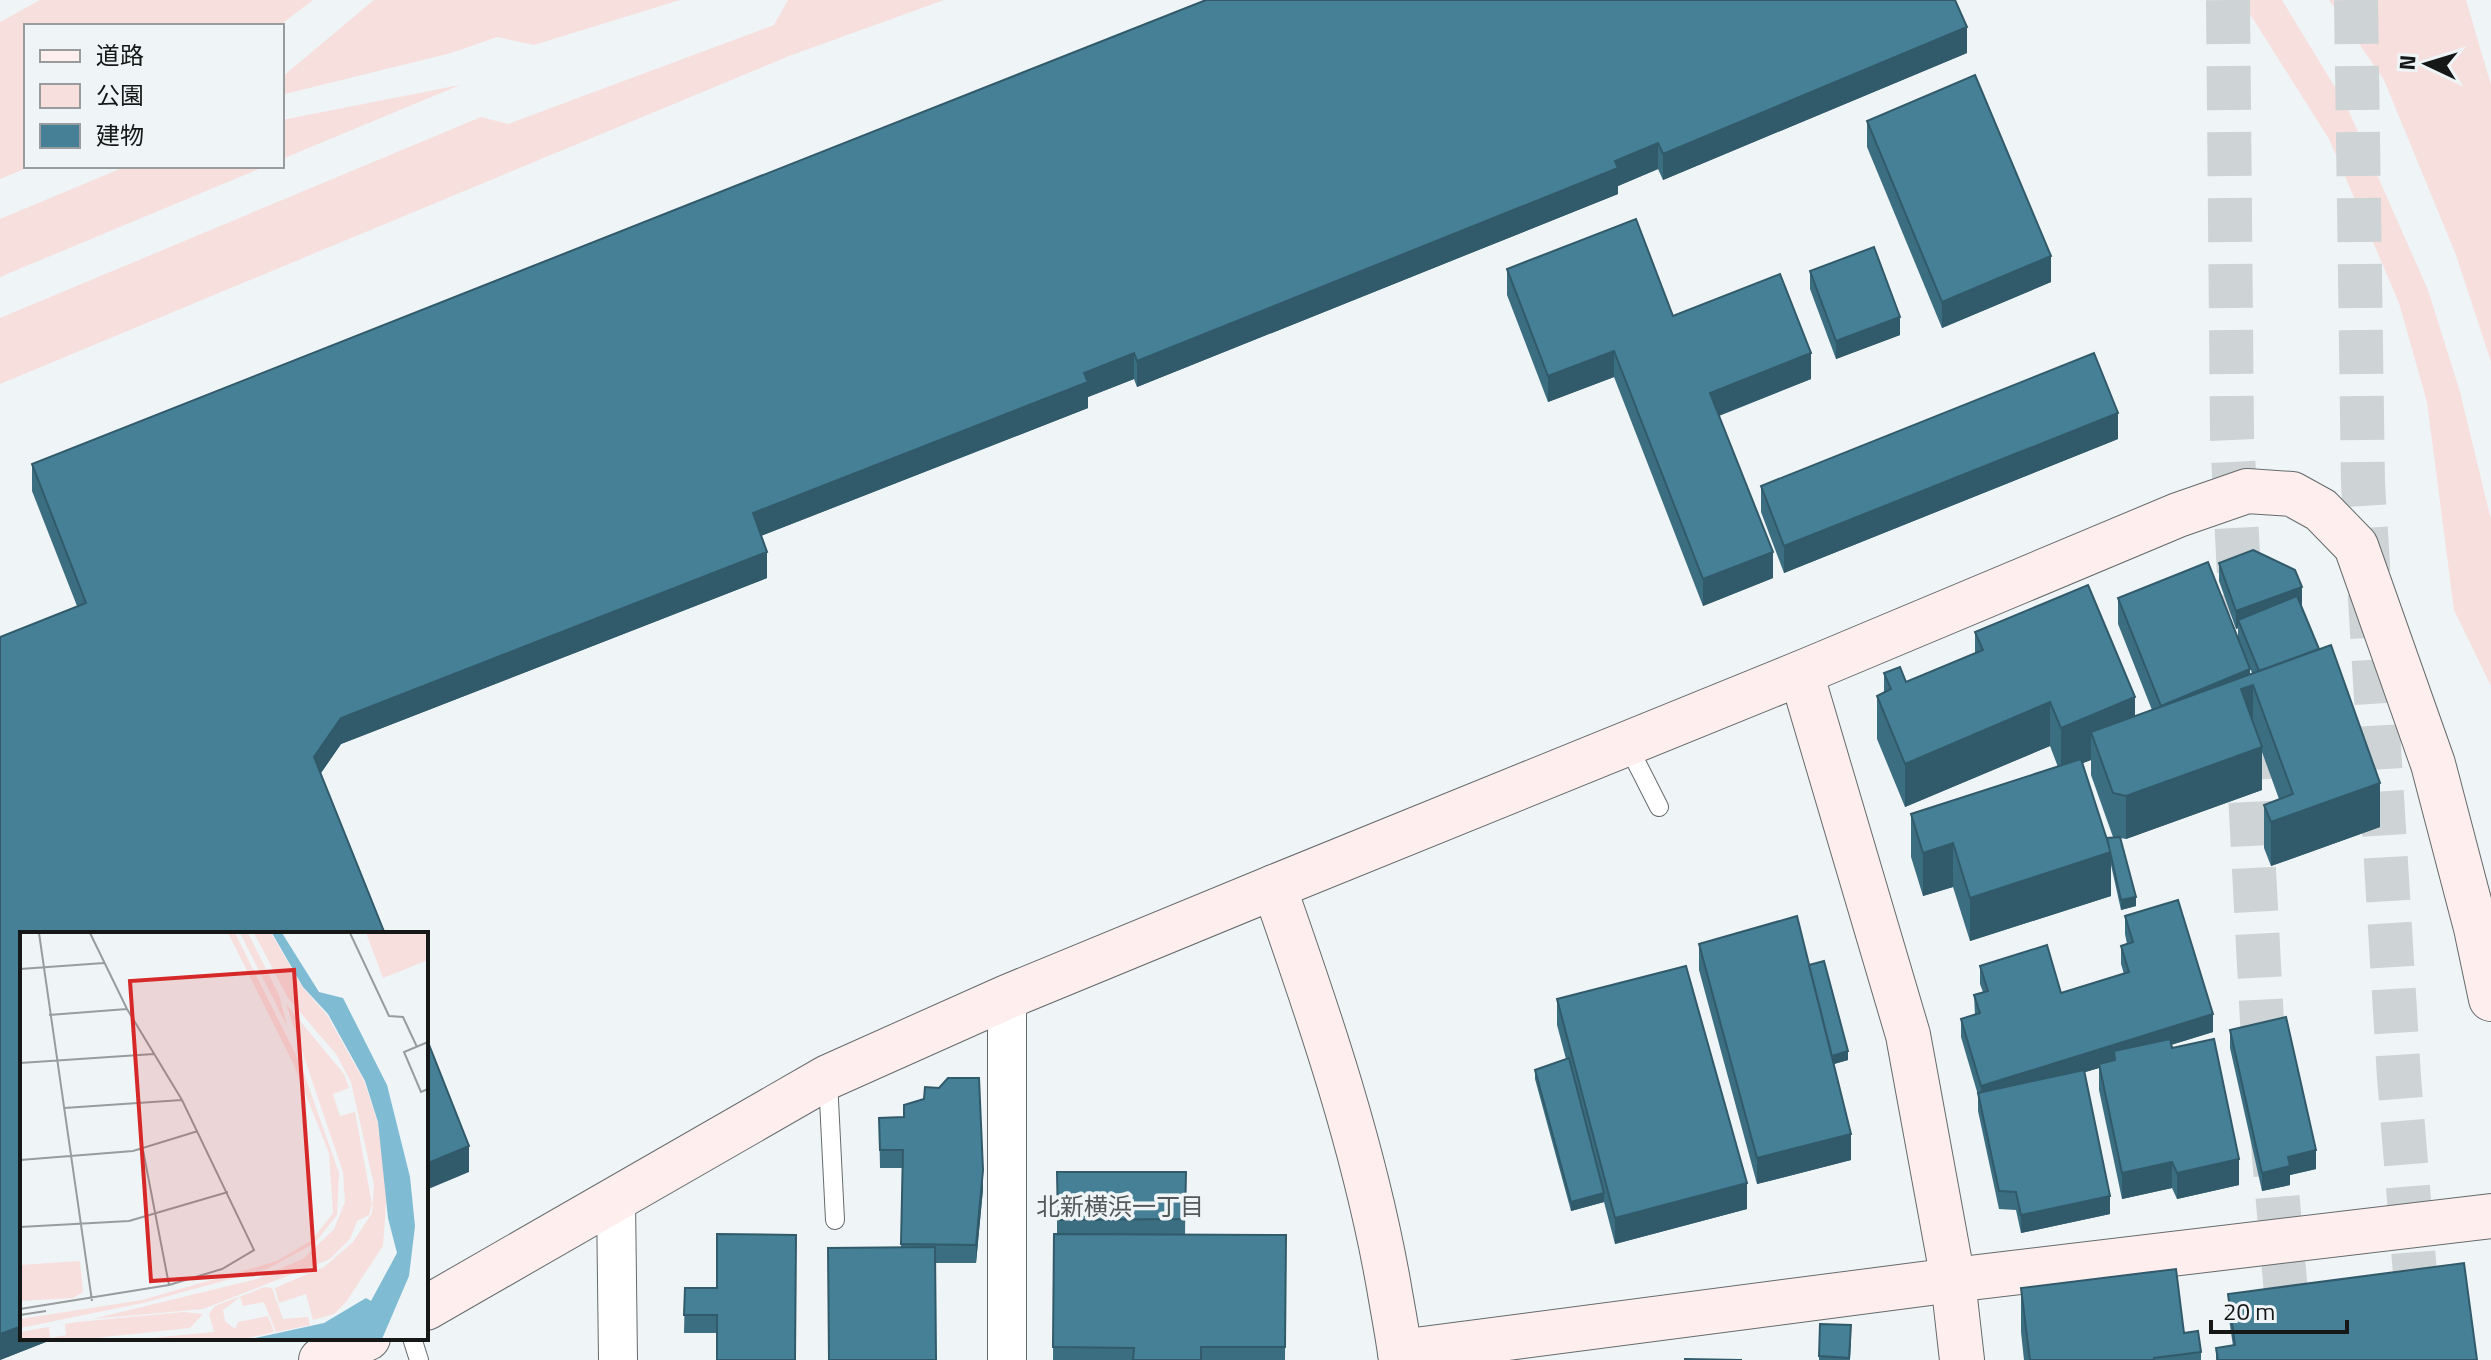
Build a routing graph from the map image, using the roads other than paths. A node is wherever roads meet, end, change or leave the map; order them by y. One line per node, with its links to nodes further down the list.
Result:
1 (1801, 673): 2 (street); 6 (street); 11 (street)
2 (1627, 744): 3 (lane); 4 (street)
3 (1659, 807)
4 (1274, 887): 5 (street); 15 (street)
5 (1007, 997): 7 (street); 19 (street)
6 (2491, 999)
7 (828, 1077): 8 (street); 10 (lane)
8 (616, 1200): 12 (street); 18 (street)
9 (2491, 1216): 11 (street)
10 (835, 1220)
11 (1953, 1280): 15 (street); 20 (street)
12 (428, 1307)
13 (364, 1340): 16 (street)
14 (413, 1340): 17 (lane)
15 (1400, 1356)
16 (321, 1360)
17 (419, 1360)
18 (618, 1360)
19 (1007, 1360)
20 (1962, 1360)

